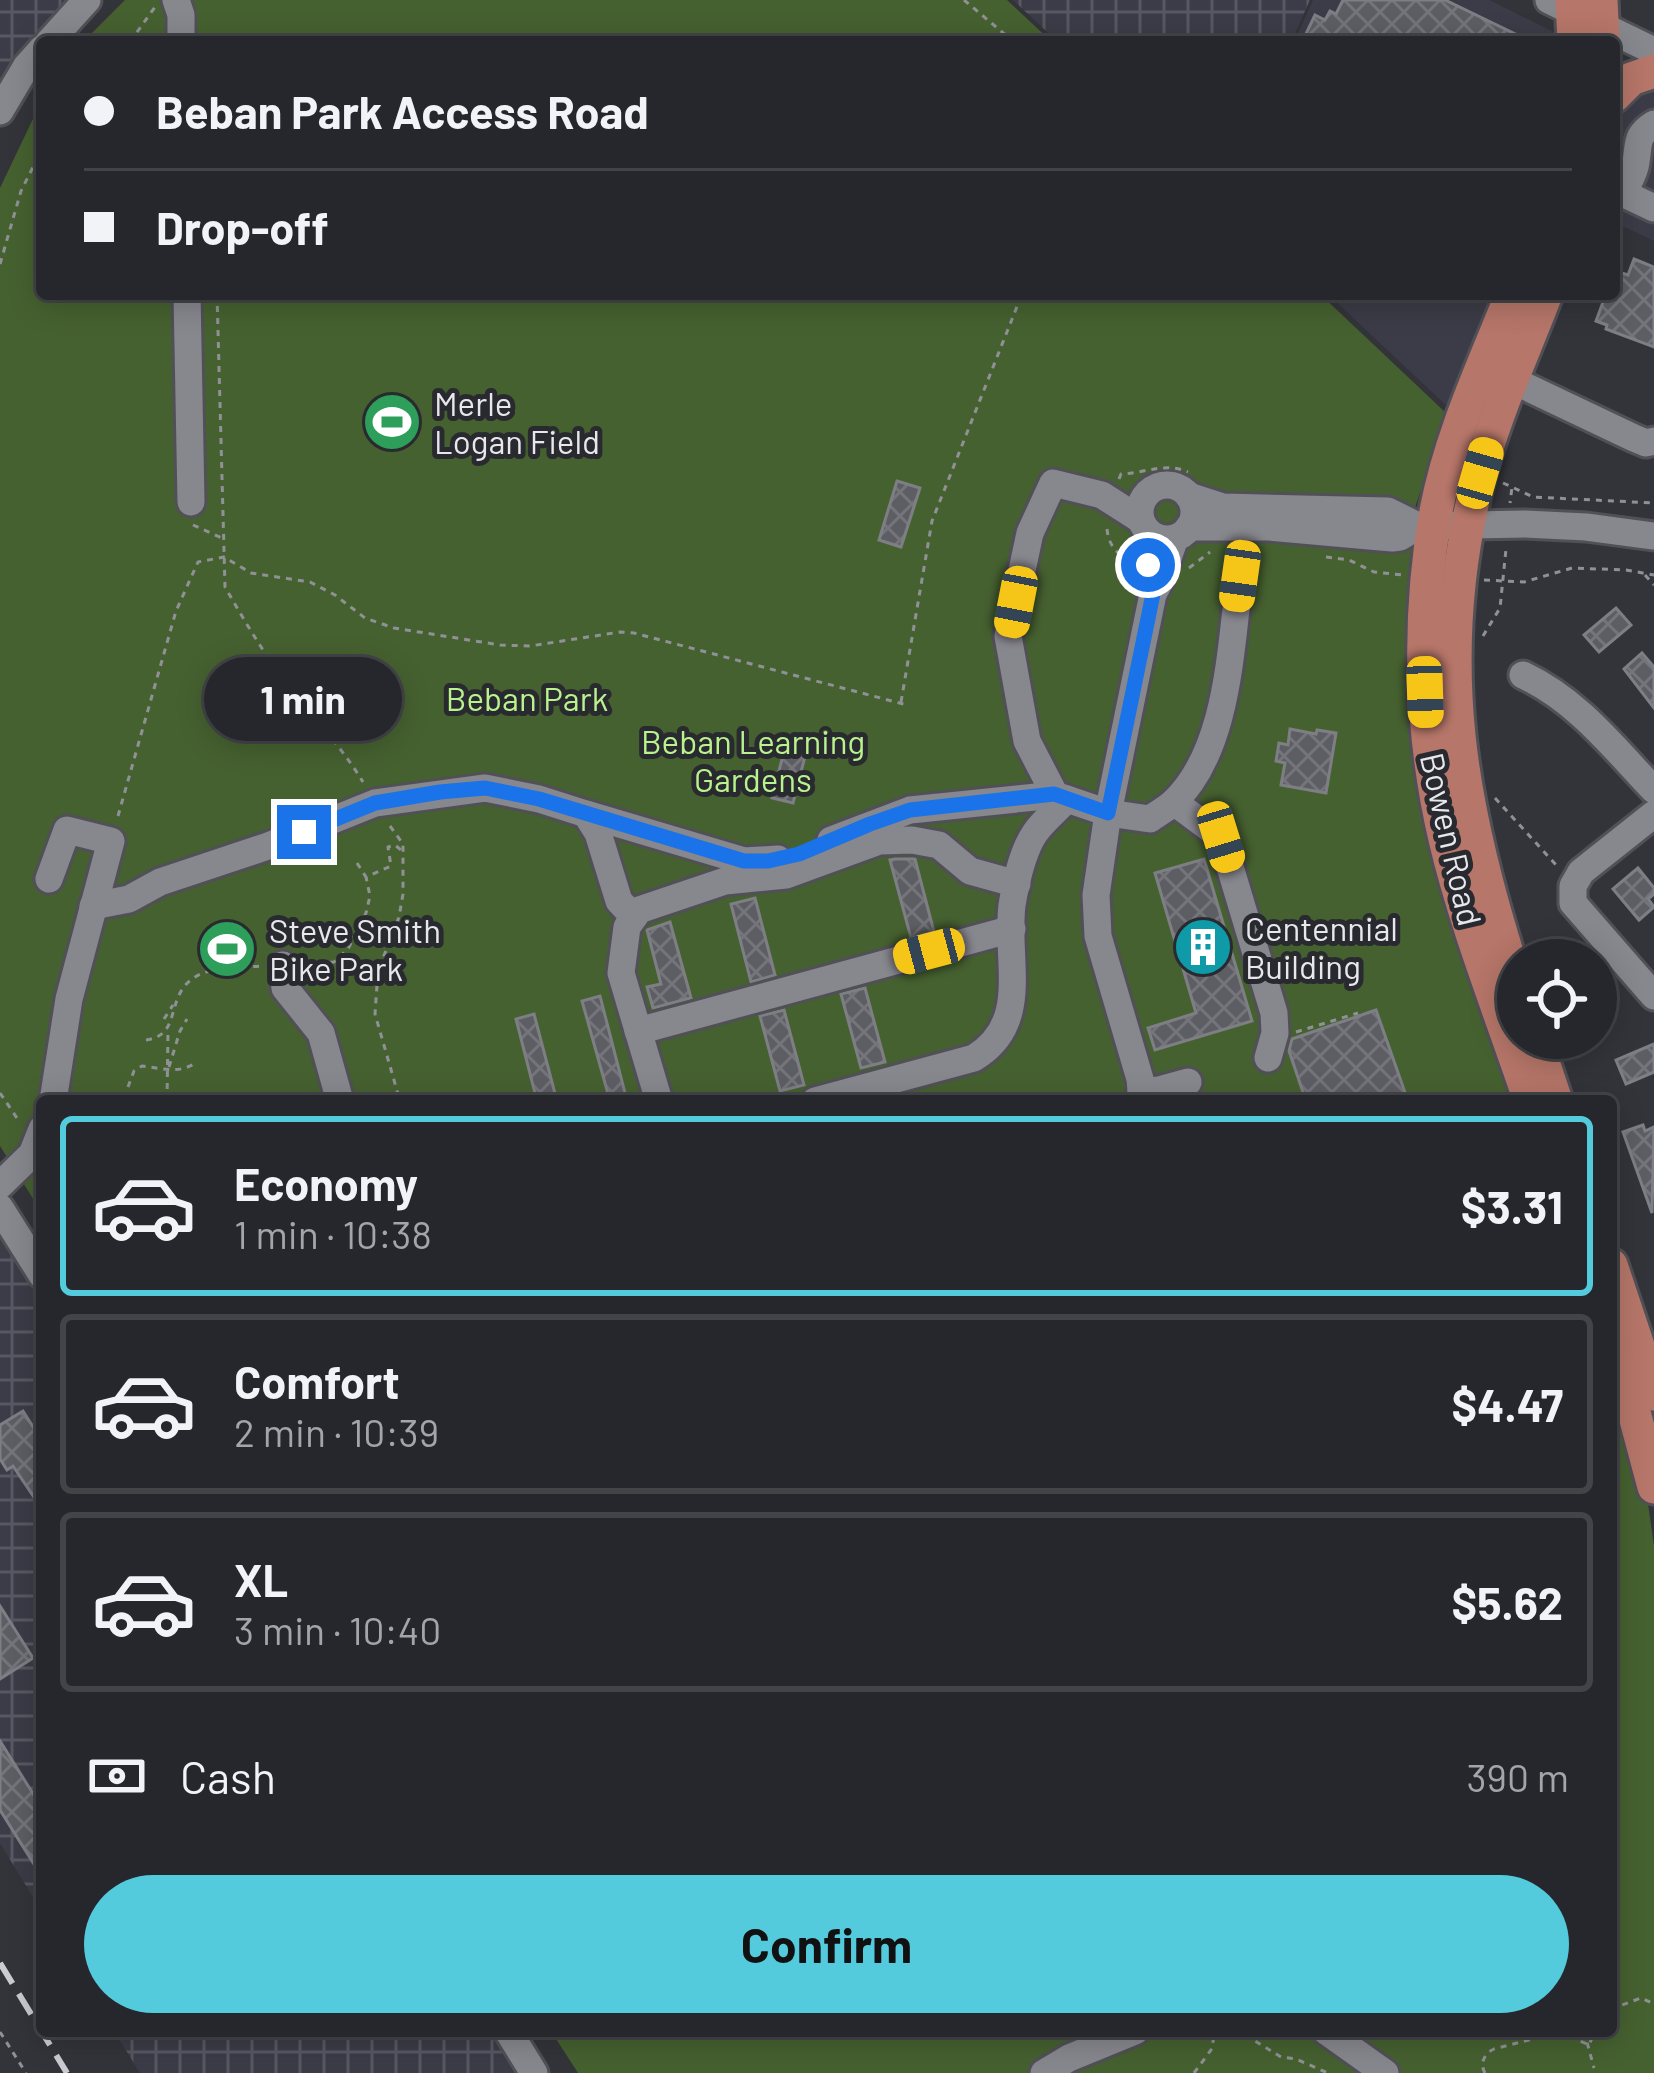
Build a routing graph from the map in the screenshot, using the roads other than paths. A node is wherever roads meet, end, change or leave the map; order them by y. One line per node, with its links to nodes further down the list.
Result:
1 (87, 0): 4 (street)
2 (176, 0): 5 (street)
3 (1582, 18): 6 (street)
4 (54, 36)
5 (181, 36)
6 (1654, 51)
7 (36, 56): 10 (street)
8 (1654, 71): 9 (main road)
9 (1620, 90)
10 (0, 111)
11 (1654, 124): 12 (street)
12 (1620, 190)
13 (1620, 191): 14 (street)
14 (1654, 208)
15 (187, 300): 22 (street)
16 (1510, 300): 24 (main road, Bowen Road)
17 (1544, 300): 18 (main road, Bowen Road)
18 (1512, 380): 19 (street); 24 (main road, Bowen Road)
19 (1654, 441)
20 (1152, 488): 21 (street); 23 (street); 25 (street)
21 (1189, 496): 24 (street); 25 (street)
22 (191, 502)
23 (1105, 506): 25 (street); 30 (street)
24 (1440, 526): 25 (street); 26 (street); 40 (main road, Bowen Road); 53 (main road, Bowen Road)
25 (1164, 530): 32 (street)
26 (1654, 536)
27 (1240, 576): 31 (street)
28 (1523, 675): 29 (street)
29 (1654, 790)
30 (1061, 797): 32 (street); 33 (street); 36 (street)
31 (1174, 802): 32 (street); 44 (street)
32 (1108, 813): 51 (street)
33 (586, 814): 37 (street); 38 (street)
34 (1654, 814): 42 (street)
35 (49, 879): 37 (street)
36 (1017, 884): 38 (street); 39 (street)
37 (93, 906): 47 (street)
38 (634, 917): 43 (street)
39 (1012, 928): 43 (street); 50 (street)
40 (1502, 939)
41 (283, 965): 48 (street)
42 (1654, 996)
43 (638, 1030): 49 (street)
44 (1274, 1048)
45 (1542, 1059): 54 (main road)
46 (1188, 1082): 52 (street)
47 (54, 1095)
48 (338, 1095)
49 (657, 1095)
50 (837, 1095)
51 (1142, 1095)
52 (1145, 1095)
53 (1528, 1095)
54 (1554, 1095)
55 (36, 1144): 56 (street)
56 (0, 1185)
57 (0, 1208): 58 (street)
58 (36, 1265)
59 (1617, 1282): 61 (main road)
60 (1617, 1360): 62 (main road)
61 (1654, 1394)
62 (1654, 1487)
63 (512, 2037): 66 (street)
64 (1120, 2037): 67 (street)
65 (1334, 2037): 68 (street)
66 (534, 2073)
67 (1044, 2073)
68 (1384, 2073)

